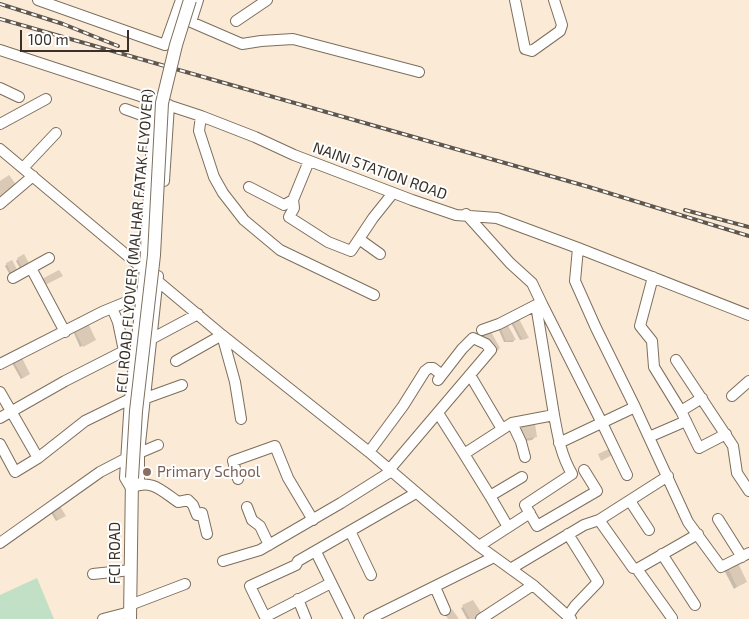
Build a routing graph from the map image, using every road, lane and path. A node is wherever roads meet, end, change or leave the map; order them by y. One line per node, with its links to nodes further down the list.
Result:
1 (38, 0): 2 (street)
2 (181, 0)
3 (190, 0): 87 (main road, FCI ROAD FLYOVER (MALHAR FATAK FLYOVER), bridge)
4 (198, 0): 10 (street)
5 (515, 0): 6 (street)
6 (554, 0)
7 (259, 1): 8 (street)
8 (236, 21)
9 (0, 50): 14 (street, NAINI STATION ROAD)
10 (419, 72)
11 (0, 88): 12 (street)
12 (19, 97)
13 (46, 99): 19 (street)
14 (154, 100): 15 (street, NAINI STATION ROAD); 18 (street)
15 (169, 105): 17 (street, NAINI STATION ROAD); 38 (street)
16 (125, 109): 18 (street)
17 (201, 116): 22 (street, NAINI STATION ROAD); 39 (street)
18 (153, 119): 35 (street)
19 (0, 124)
20 (56, 133): 23 (street)
21 (0, 150): 23 (street)
22 (309, 161): 26 (street, NAINI STATION ROAD); 27 (street)
23 (23, 168): 24 (street)
24 (33, 176): 28 (street); 35 (street)
25 (249, 188): 27 (street)
26 (393, 193): 29 (street, NAINI STATION ROAD); 30 (street)
27 (294, 200): 30 (street)
28 (0, 204)
29 (466, 214): 31 (street, NAINI STATION ROAD); 41 (street)
30 (359, 239): 32 (street)
31 (578, 248): 36 (street, NAINI STATION ROAD); 60 (street)
32 (380, 254)
33 (49, 258): 34 (street)
34 (30, 268): 37 (street); 46 (street)
35 (145, 268): 38 (street); 40 (street)
36 (653, 277): 44 (street, NAINI STATION ROAD); 64 (street)
37 (13, 278)
38 (158, 280): 43 (street); 48 (street)
39 (374, 295)
40 (141, 296): 42 (street); 59 (street)
41 (539, 304): 45 (street); 63 (street); 68 (street)
42 (112, 308): 46 (street); 61 (street)
43 (198, 314): 47 (street); 48 (street)
44 (749, 315)
45 (482, 330)
46 (65, 332): 51 (street)
47 (222, 335): 49 (street); 66 (street); 75 (street)
48 (153, 338): 57 (street)
49 (176, 360)
50 (676, 360): 58 (street)
51 (0, 364)
52 (470, 375): 62 (street); 69 (street); 75 (street)
53 (749, 381): 56 (street)
54 (182, 385): 57 (street)
55 (0, 392): 61 (street)
56 (732, 396)
57 (146, 398): 76 (street)
58 (702, 398): 64 (street); 70 (street)
59 (130, 399): 79 (street); 80 (street)
60 (635, 407): 68 (street); 71 (street)
61 (10, 412): 65 (street); 79 (street)
62 (438, 413): 77 (street); 82 (street)
63 (554, 415): 67 (street); 72 (street)
64 (684, 416): 70 (street); 71 (street)
65 (0, 418)
66 (241, 419)
67 (512, 423): 69 (street); 78 (street)
68 (602, 423): 72 (street); 83 (street)
69 (502, 429): 77 (street)
70 (726, 434): 88 (street)
71 (649, 437): 84 (street)
72 (558, 443): 93 (street)
73 (0, 444): 79 (street)
74 (158, 445): 76 (street)
75 (369, 452): 82 (street)
76 (139, 453): 87 (street)
77 (464, 454): 90 (street)
78 (525, 457)
79 (38, 458)
80 (125, 459): 87 (street); 103 (street)
81 (584, 470): 93 (street)
82 (390, 471): 89 (street); 95 (street)
83 (626, 475)
84 (668, 476): 91 (street); 102 (street)
85 (522, 477): 90 (street)
86 (238, 479): 95 (street)
87 (134, 483): 100 (street); 113 (main road, FCI ROAD)
88 (749, 492)
89 (416, 493): 99 (street); 105 (street)
90 (490, 496): 97 (street)
91 (630, 500): 96 (street); 98 (street)
92 (247, 507): 104 (street)
93 (530, 513): 97 (street)
94 (718, 519): 108 (street)
95 (313, 520): 104 (street)
96 (599, 520): 101 (street); 112 (street)
97 (508, 528): 105 (street)
98 (649, 530)
99 (350, 531): 106 (street); 115 (street)
100 (207, 534)
101 (568, 534): 111 (street); 125 (street)
102 (698, 534): 107 (street); 108 (street)
103 (2, 537)
104 (269, 545): 110 (street)
105 (479, 546): 109 (street)
106 (316, 552): 117 (street); 124 (street)
107 (662, 554): 112 (street); 121 (street)
108 (746, 555)
109 (494, 556): 111 (street); 119 (street)
110 (223, 561)
111 (512, 568): 118 (street)
112 (637, 569): 126 (street)
113 (131, 570): 114 (street); 123 (main road, FCI ROAD)
114 (93, 574)
115 (371, 576)
116 (185, 584): 123 (street)
117 (331, 584): 120 (street); 129 (street)
118 (533, 585): 125 (street); 131 (street)
119 (436, 587): 122 (street); 130 (street)
120 (298, 599): 124 (street); 128 (street)
121 (694, 605)
122 (445, 610)
123 (130, 612): 127 (street)
124 (266, 618)
125 (569, 618)
126 (672, 618)
127 (103, 619)
128 (306, 619)
129 (349, 619)
130 (369, 619)
131 (481, 619)

